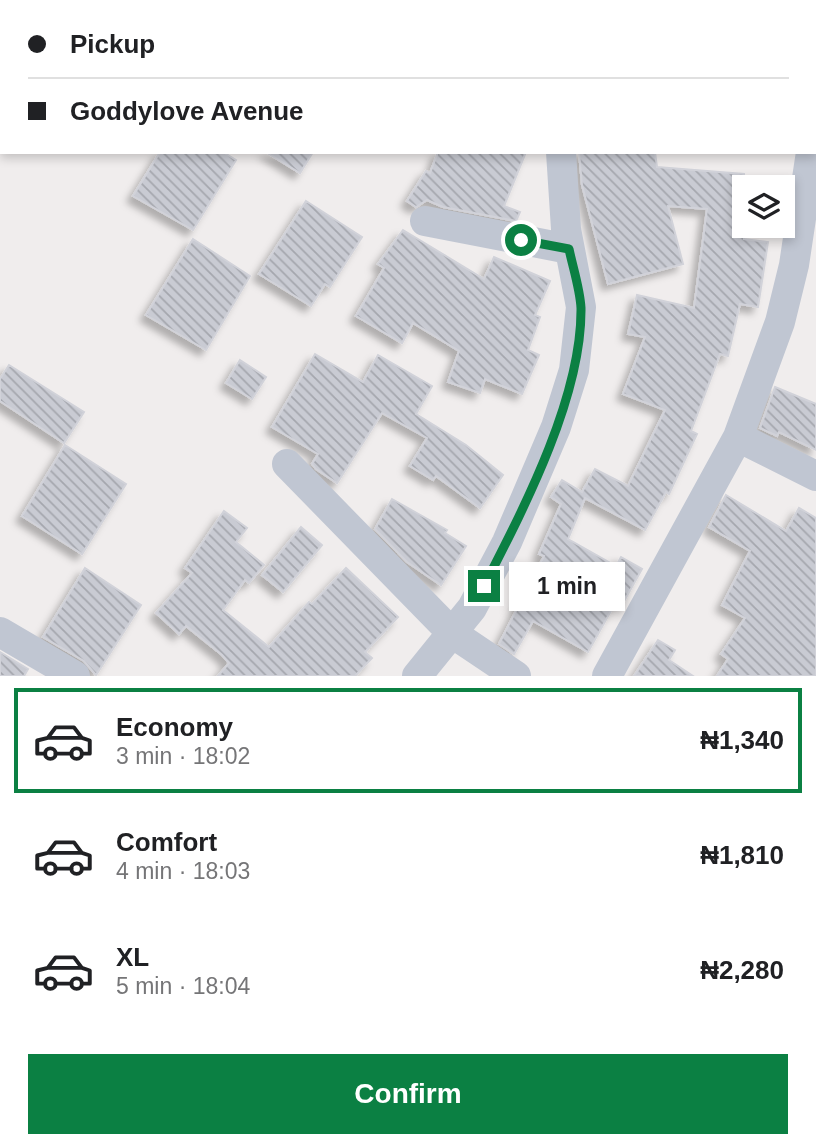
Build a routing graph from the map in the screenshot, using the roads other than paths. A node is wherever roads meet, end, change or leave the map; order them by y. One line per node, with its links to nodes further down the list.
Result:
1 (561, 154): 4 (street)
2 (811, 154): 5 (street)
3 (425, 221): 4 (street)
4 (569, 249): 8 (street)
5 (738, 437): 7 (street); 13 (street)
6 (287, 464): 8 (street)
7 (816, 476)
8 (452, 633): 11 (street); 12 (street)
9 (7, 636): 10 (street)
10 (75, 676)
11 (417, 676)
12 (516, 676)
13 (607, 676)

